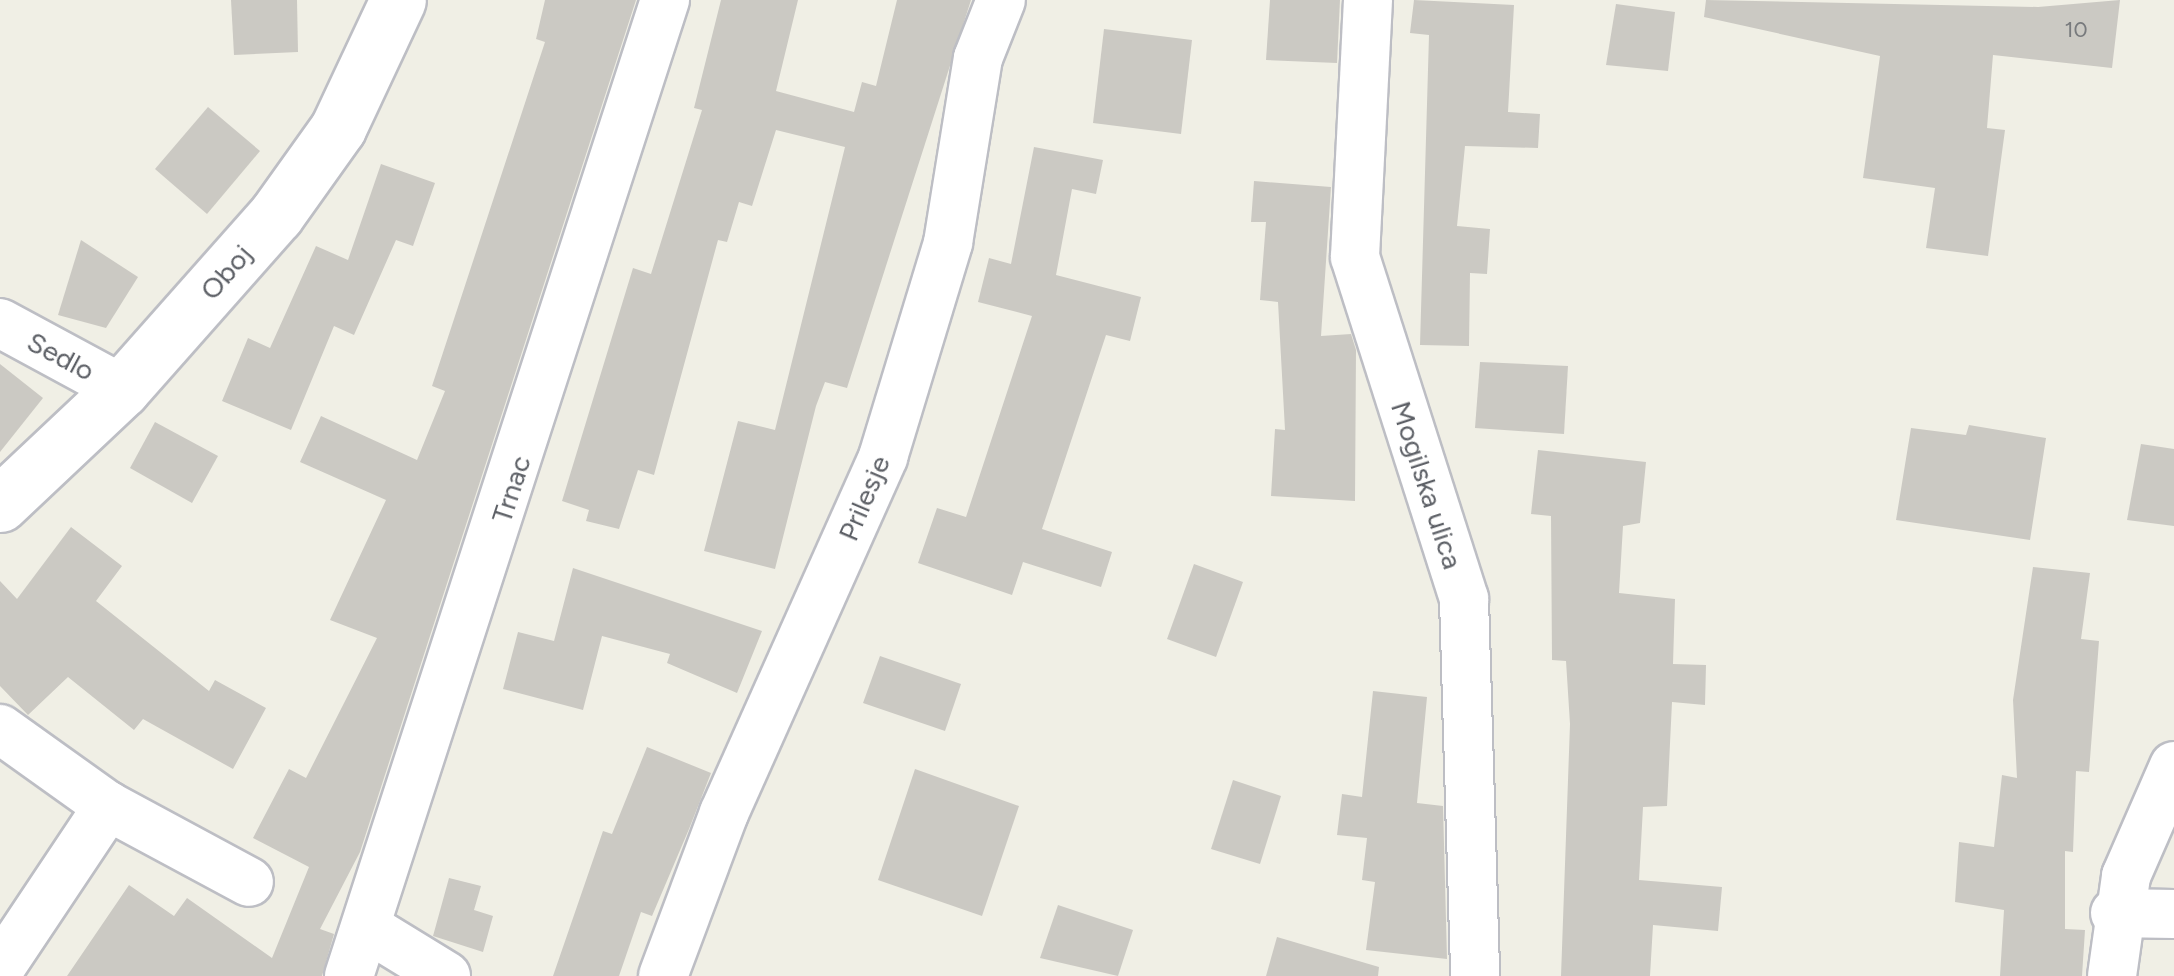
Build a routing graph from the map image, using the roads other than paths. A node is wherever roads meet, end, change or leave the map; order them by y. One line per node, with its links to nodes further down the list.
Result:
1 (398, 0): 6 (street, Oboj)
2 (665, 0): 14 (street, Trnac)
3 (1001, 0): 18 (street, Prilesje)
4 (1368, 0): 19 (street, Mogilska ulica)
5 (0, 324): 6 (street, Sedlo)
6 (122, 390): 7 (street, Oboj)
7 (0, 504)
8 (0, 729): 10 (street)
9 (2174, 766): 12 (street)
10 (108, 806): 11 (street); 15 (street)
11 (249, 882)
12 (2116, 913): 13 (street); 20 (street)
13 (2174, 914)
14 (372, 930): 16 (street, Trnac); 17 (street)
15 (0, 968)
16 (349, 976)
17 (446, 976)
18 (664, 976)
19 (1475, 976)
20 (2112, 976)

